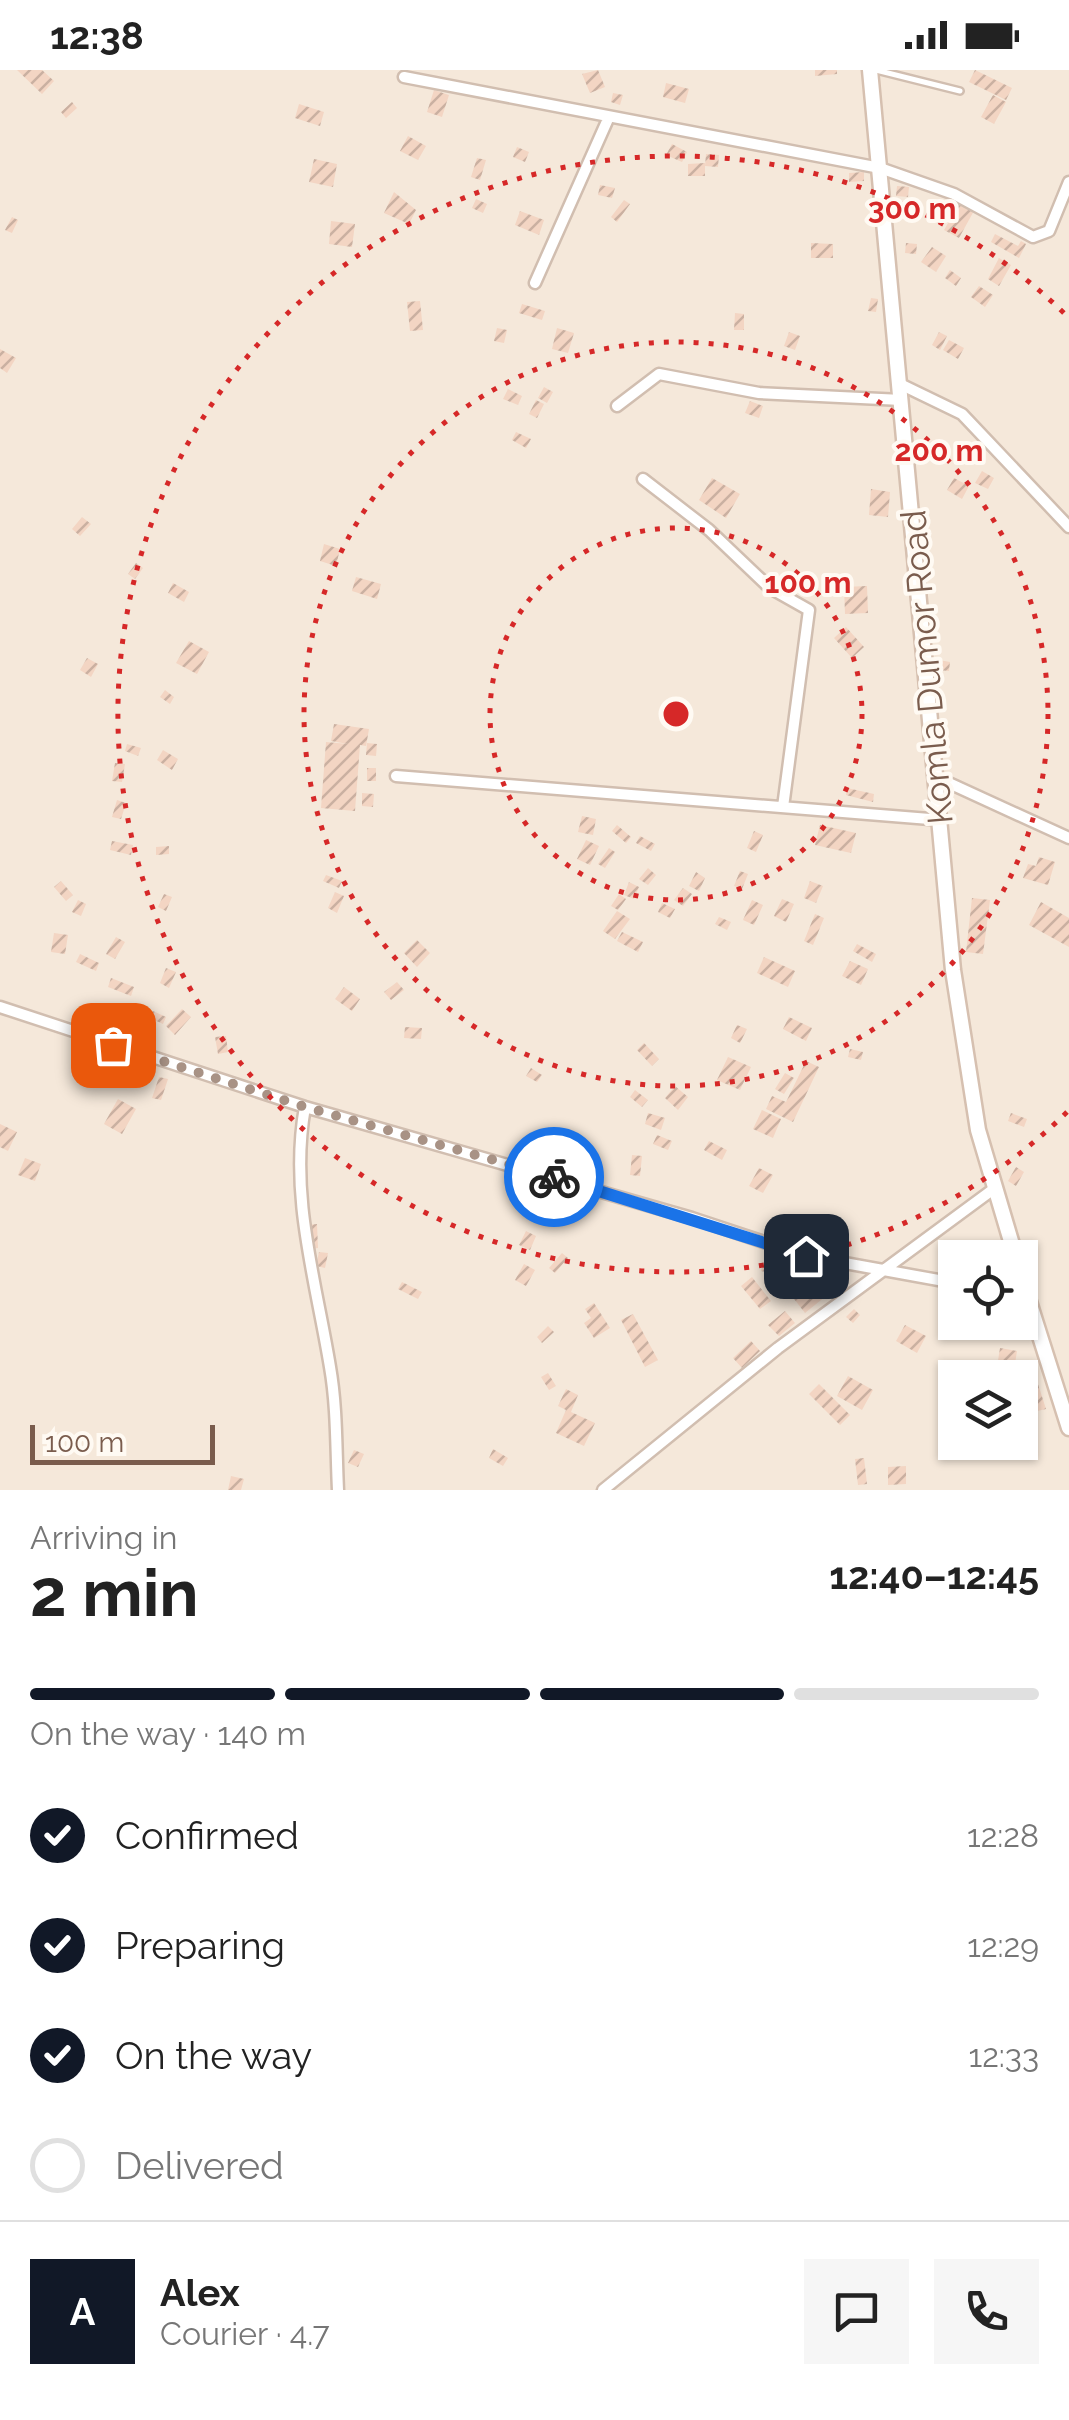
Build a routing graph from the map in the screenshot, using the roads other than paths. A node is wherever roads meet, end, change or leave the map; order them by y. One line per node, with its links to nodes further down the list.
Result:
1 (873, 70): 3 (lane); 5 (street, Komla Dumor Road)
2 (404, 77): 4 (street)
3 (960, 91)
4 (608, 118): 5 (street); 7 (street)
5 (880, 168): 6 (street); 8 (street, Komla Dumor Road)
6 (1069, 182)
7 (535, 283)
8 (901, 392): 9 (street); 11 (street); 13 (street, Komla Dumor Road)
9 (617, 406)
10 (644, 479): 14 (street)
11 (1069, 528)
12 (396, 776): 14 (street)
13 (938, 778): 15 (street, Komla Dumor Road); 16 (street)
14 (783, 806): 15 (street)
15 (942, 820): 19 (street, Komla Dumor Road)
16 (1069, 838)
17 (0, 1007): 18 (street)
18 (305, 1107): 21 (street); 25 (street)
19 (995, 1188): 20 (street, Komla Dumor Road); 21 (street)
20 (1011, 1240)
21 (882, 1272): 22 (street); 26 (street)
22 (938, 1281)
23 (1037, 1340): 24 (street)
24 (1069, 1428)
25 (338, 1490)
26 (604, 1490)

